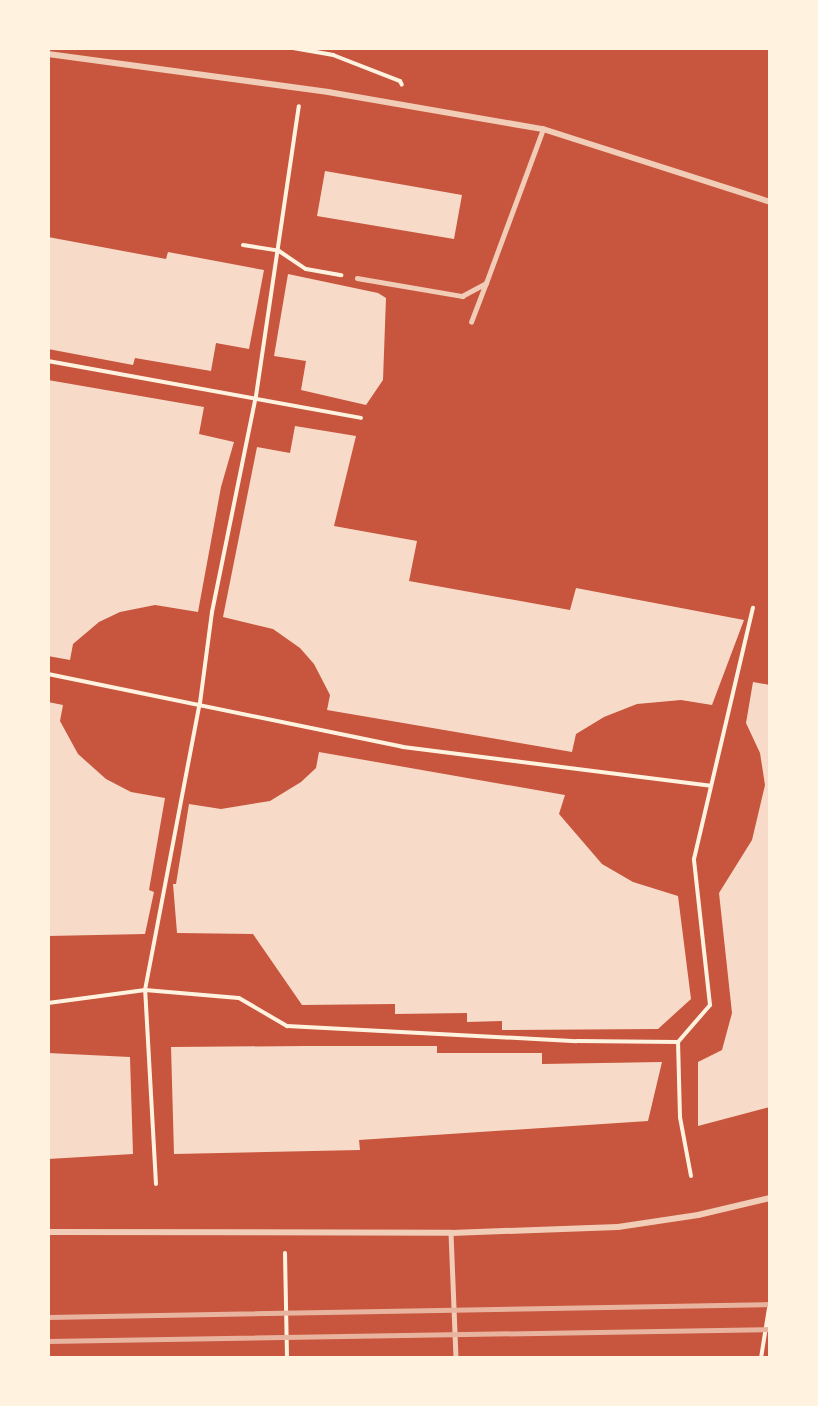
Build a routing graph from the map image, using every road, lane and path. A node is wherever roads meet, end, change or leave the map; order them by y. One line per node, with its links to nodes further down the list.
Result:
1 (294, 48): 4 (path)
2 (48, 54): 3 (street)
3 (301, 90): 4 (street); 8 (path)
4 (413, 107): 5 (street)
5 (543, 129): 6 (street); 10 (lane)
6 (770, 202)
7 (243, 244): 8 (path)
8 (279, 252): 9 (path); 13 (path)
9 (357, 278): 10 (lane)
10 (486, 283): 11 (lane)
11 (471, 322)
12 (48, 361): 13 (path)
13 (255, 396): 14 (path); 17 (path)
14 (361, 418)
15 (753, 608): 18 (path)
16 (48, 674): 17 (path)
17 (200, 704): 18 (path); 19 (path)
18 (711, 786): 21 (path)
19 (146, 990): 20 (path); 21 (path); 23 (path)
20 (48, 1003)
21 (678, 1042): 22 (path)
22 (691, 1176)
23 (156, 1184)
24 (770, 1198): 26 (street)
25 (48, 1232): 26 (street)
26 (452, 1233): 30 (lane)
27 (285, 1253): 29 (path)
28 (770, 1302): 31 (path)
29 (286, 1358)
30 (456, 1358)
31 (761, 1358)

